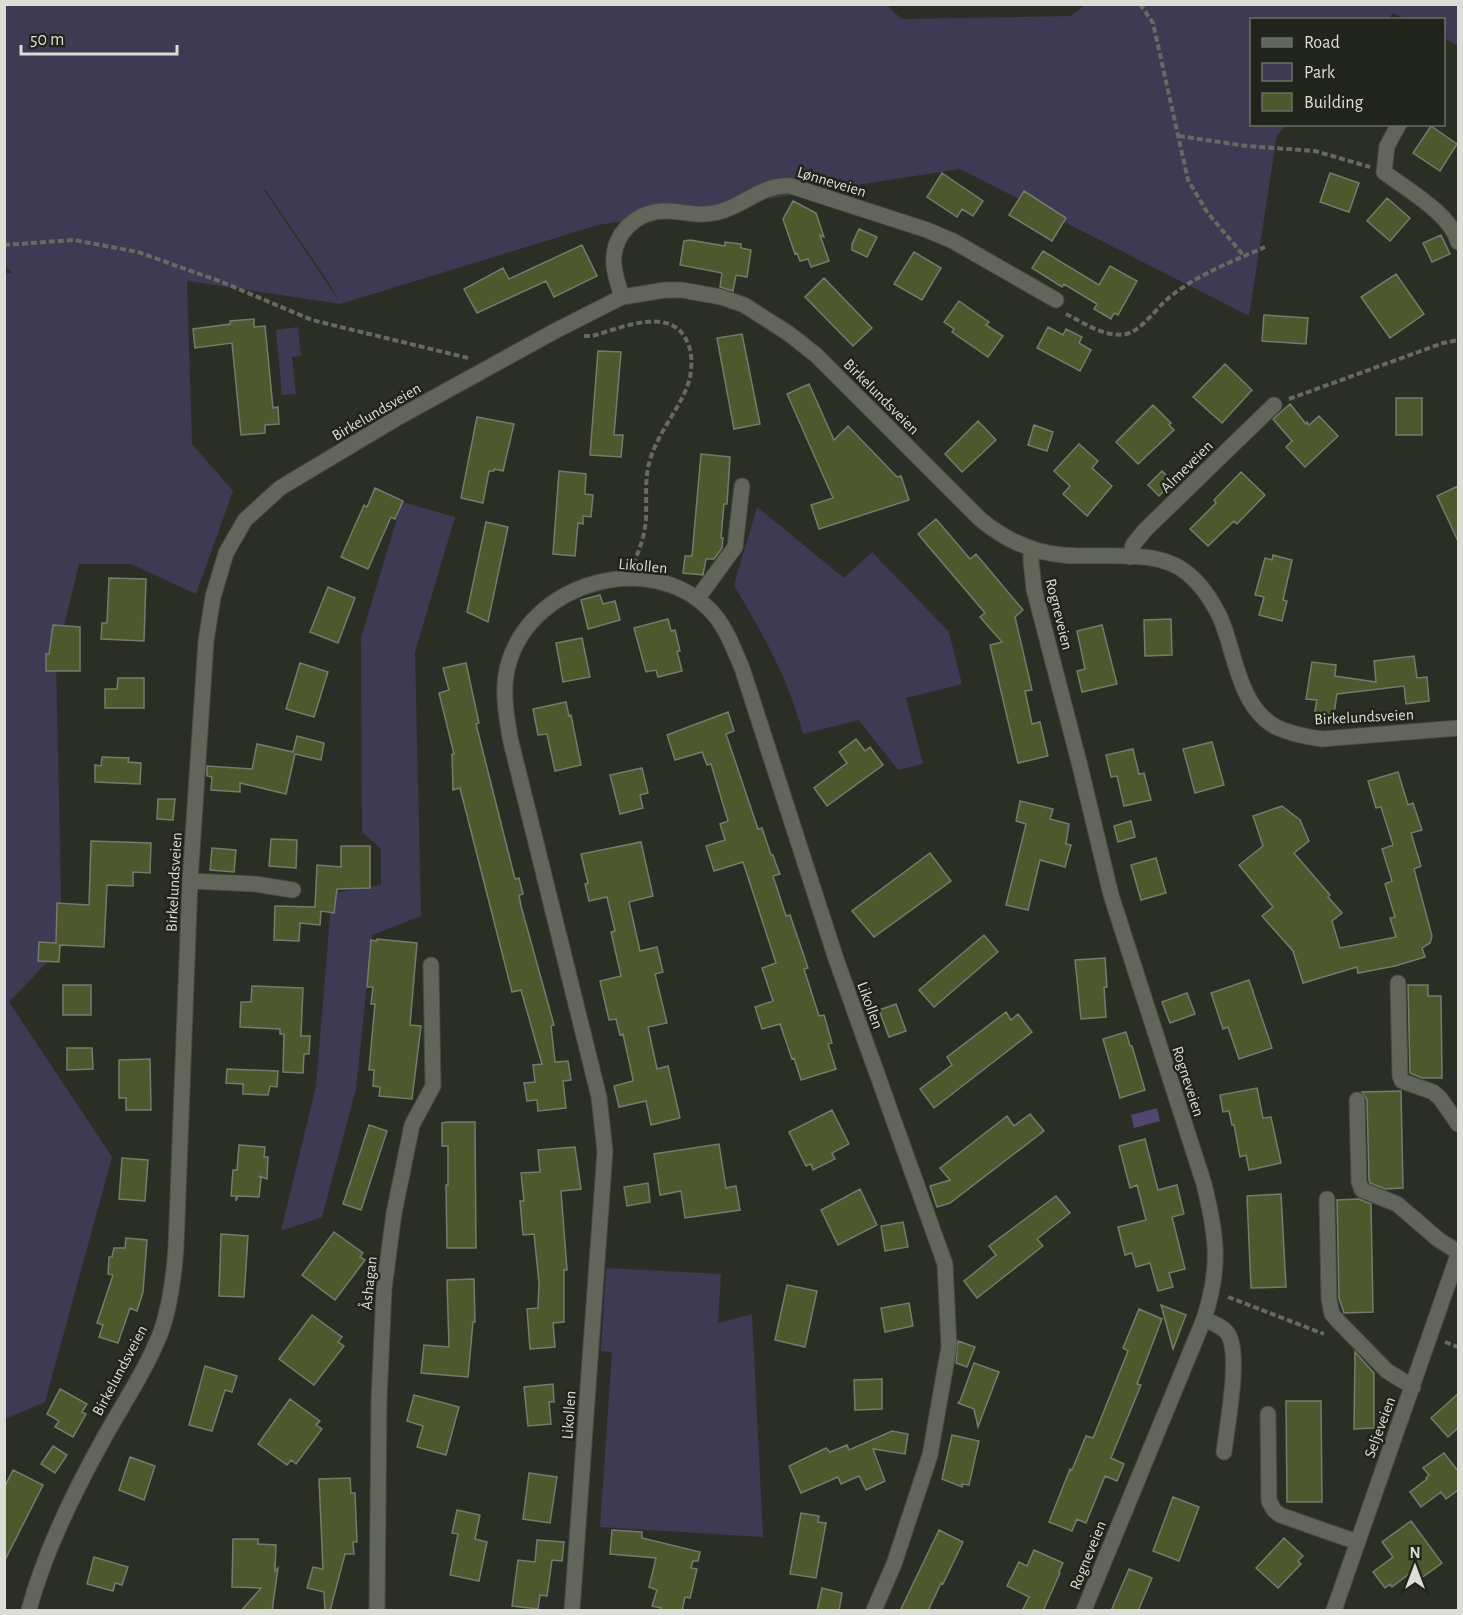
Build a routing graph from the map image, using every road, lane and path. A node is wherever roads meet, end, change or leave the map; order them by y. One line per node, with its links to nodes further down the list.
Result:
1 (1140, 4): 3 (path)
2 (1398, 126): 4 (street)
3 (1179, 136): 4 (path); 8 (path)
4 (1384, 172): 5 (street)
5 (1458, 242)
6 (4, 245): 13 (path)
7 (1264, 247): 8 (path)
8 (1244, 256): 10 (path)
9 (622, 297): 10 (street, Lønneveien); 11 (street, Birkelundsveien); 16 (street, Birkelundsveien)
10 (1056, 300)
11 (555, 331): 13 (street, Birkelundsveien); 18 (path)
12 (1458, 340): 14 (path)
13 (495, 365): 21 (street, Birkelundsveien)
14 (1274, 405): 17 (street, Almeveien)
15 (742, 486): 19 (street)
16 (1031, 549): 17 (street, Birkelundsveien); 29 (street, Rogneveien)
17 (1130, 556): 20 (street, Birkelundsveien)
18 (625, 579): 19 (street, Likollen); 38 (street, Likollen)
19 (697, 599): 39 (street, Likollen)
20 (1458, 728)
21 (190, 881): 22 (street); 36 (street, Birkelundsveien)
22 (293, 890)
23 (431, 965): 37 (street, Åshagan)
24 (1398, 983): 26 (street)
25 (1357, 1100): 28 (street)
26 (1458, 1124)
27 (1327, 1199): 32 (street)
28 (1458, 1253): 32 (street, Seljeveien)
29 (1213, 1292): 30 (street, Rogneveien); 31 (path)
30 (1204, 1319): 34 (street); 40 (street, Rogneveien)
31 (1326, 1334)
32 (1413, 1387): 35 (street, Seljeveien)
33 (1268, 1414): 35 (street)
34 (1224, 1452)
35 (1357, 1542): 41 (street, Seljeveien)
36 (28, 1611)
37 (377, 1611)
38 (572, 1611)
39 (874, 1611)
40 (1084, 1611)
41 (1334, 1611)

